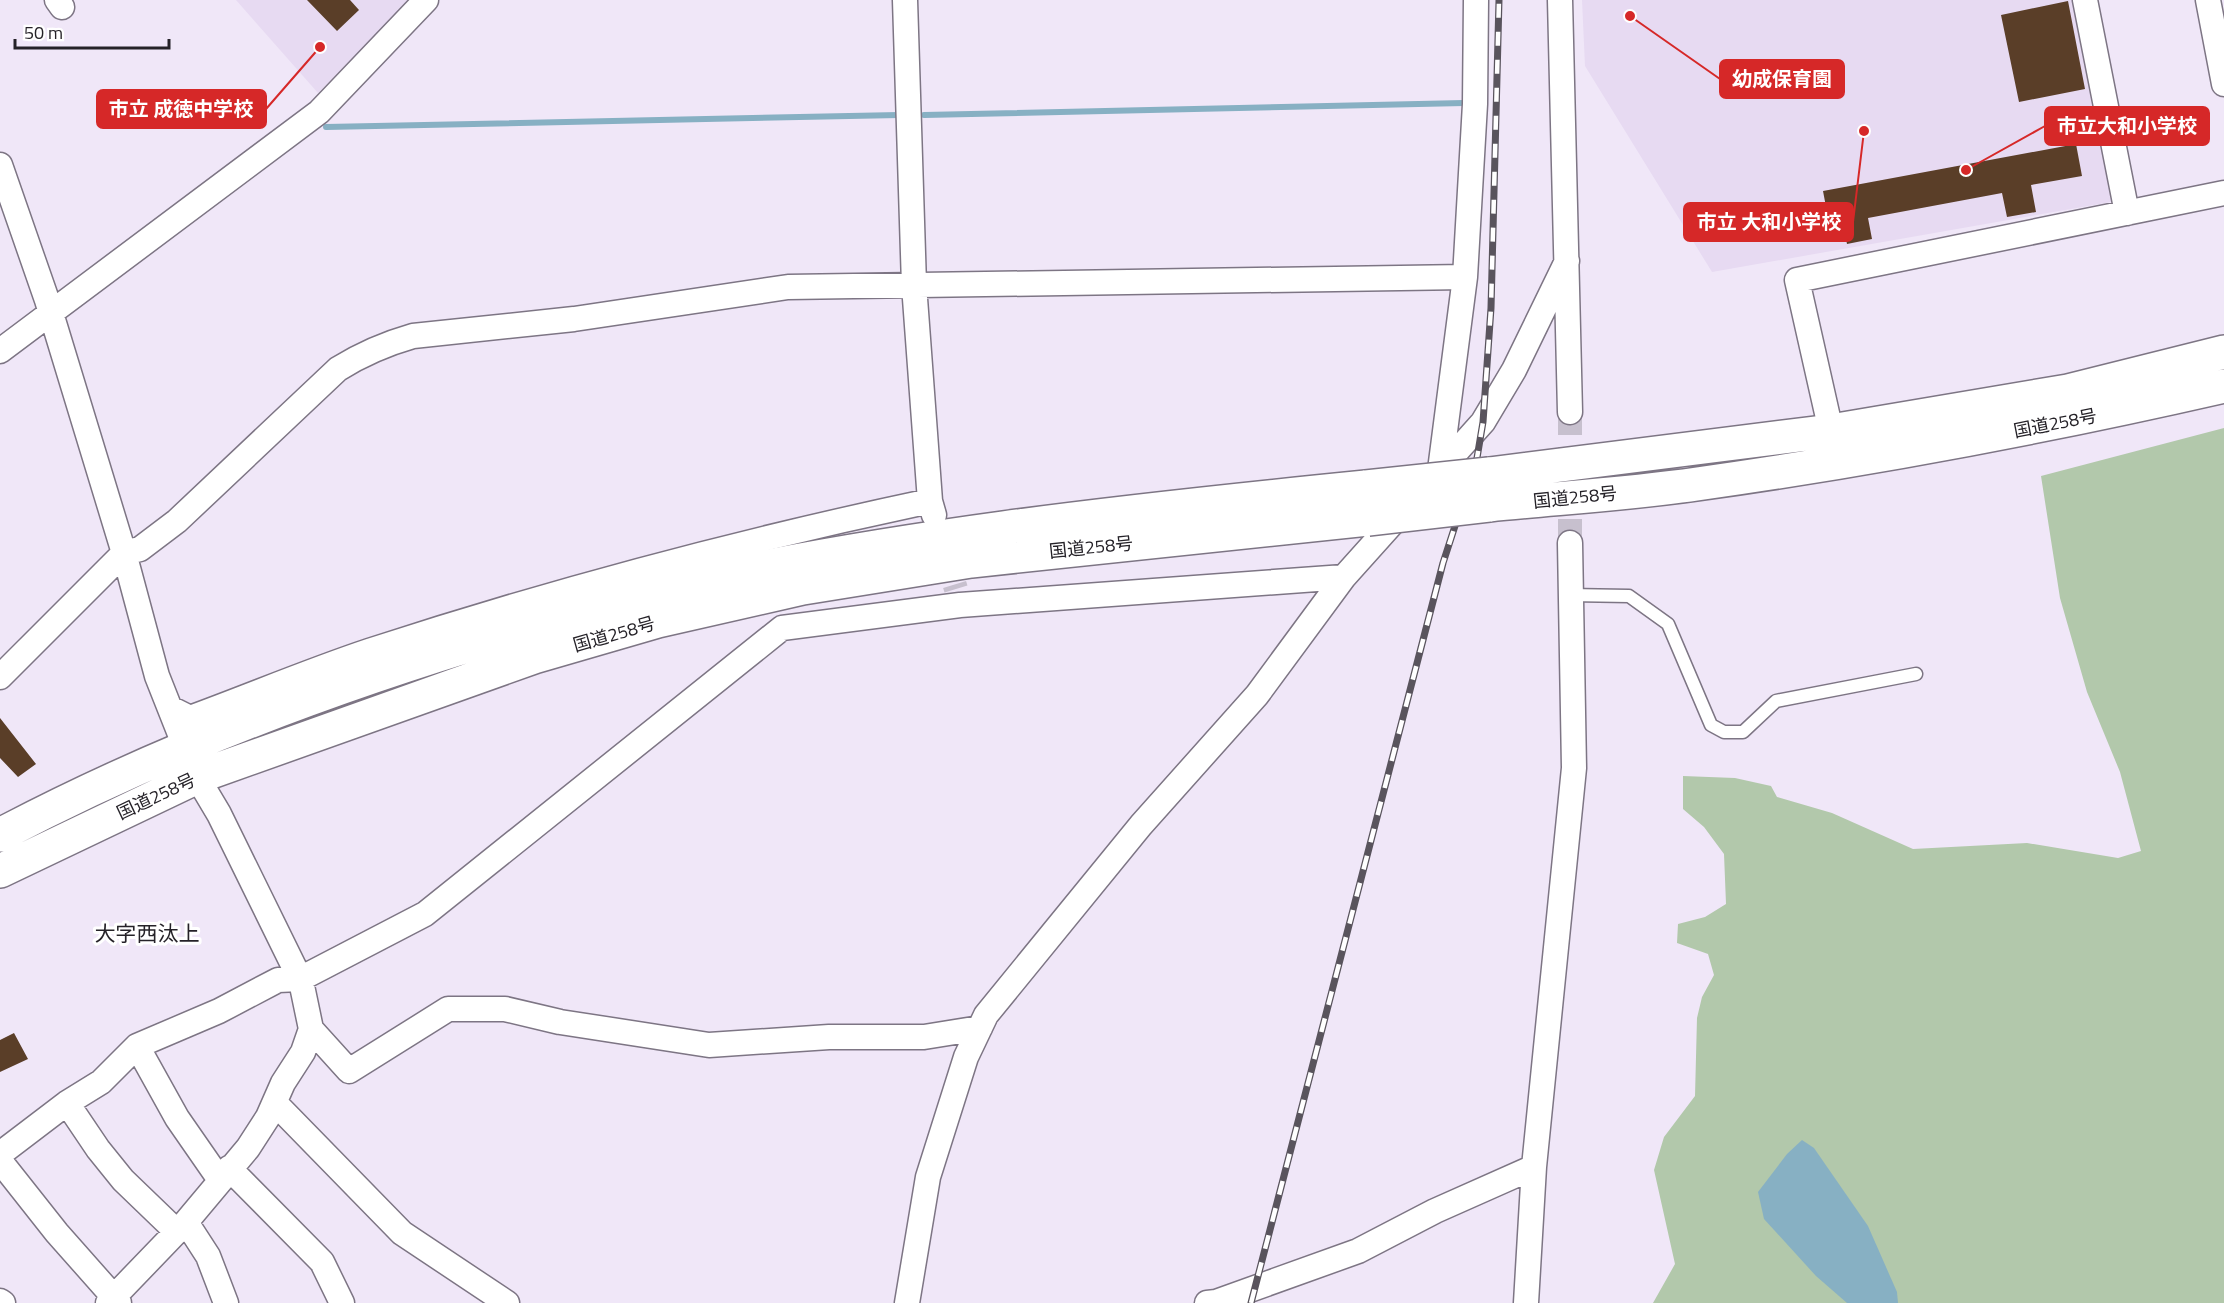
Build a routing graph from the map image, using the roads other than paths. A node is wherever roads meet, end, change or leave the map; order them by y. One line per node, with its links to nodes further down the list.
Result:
1 (426, 0): 14 (street)
2 (905, 0): 13 (street)
3 (1476, 0): 12 (street)
4 (1560, 0): 11 (street)
5 (2085, 0): 10 (street)
6 (2208, 0): 7 (street)
7 (2224, 84)
8 (0, 165): 14 (street)
9 (2224, 193): 10 (street)
10 (2127, 213): 19 (street)
11 (1567, 261): 18 (street); 20 (street)
12 (1465, 278): 13 (street); 20 (street)
13 (914, 285): 23 (street); 28 (street)
14 (50, 314): 15 (street); 23 (street)
15 (0, 351)
16 (2224, 352): 19 (highway, 国道258号)
17 (2224, 386): 21 (highway, 国道258号)
18 (1570, 412)
19 (1831, 431): 21 (highway, 国道258号)
20 (1440, 470): 24 (street)
21 (1489, 490): 29 (highway, 国道258号, bridge); 30 (highway, 国道258号, bridge)
22 (1570, 543): 25 (street)
23 (124, 553): 27 (street); 28 (street)
24 (1344, 577): 33 (street); 34 (street)
25 (1569, 595): 26 (lane); 41 (street)
26 (1916, 674)
27 (0, 677)
28 (170, 708): 29 (street)
29 (185, 745): 30 (street); 31 (highway, 国道258号)
30 (197, 777): 32 (highway, 国道258号); 33 (street)
31 (0, 835)
32 (0, 871)
33 (300, 979): 35 (street); 36 (street)
34 (980, 1028): 35 (street); 48 (street)
35 (311, 1029): 38 (street)
36 (137, 1046): 37 (street); 42 (street)
37 (67, 1103): 39 (street); 43 (street)
38 (274, 1103): 42 (street); 47 (street)
39 (0, 1154)
40 (0, 1161): 44 (street)
41 (1534, 1167): 49 (street); 50 (street)
42 (225, 1174): 43 (street); 46 (street)
43 (181, 1227): 44 (street); 45 (street)
44 (114, 1301)
45 (226, 1303)
46 (342, 1303)
47 (507, 1303)
48 (907, 1303)
49 (1207, 1303)
50 (1526, 1303)

